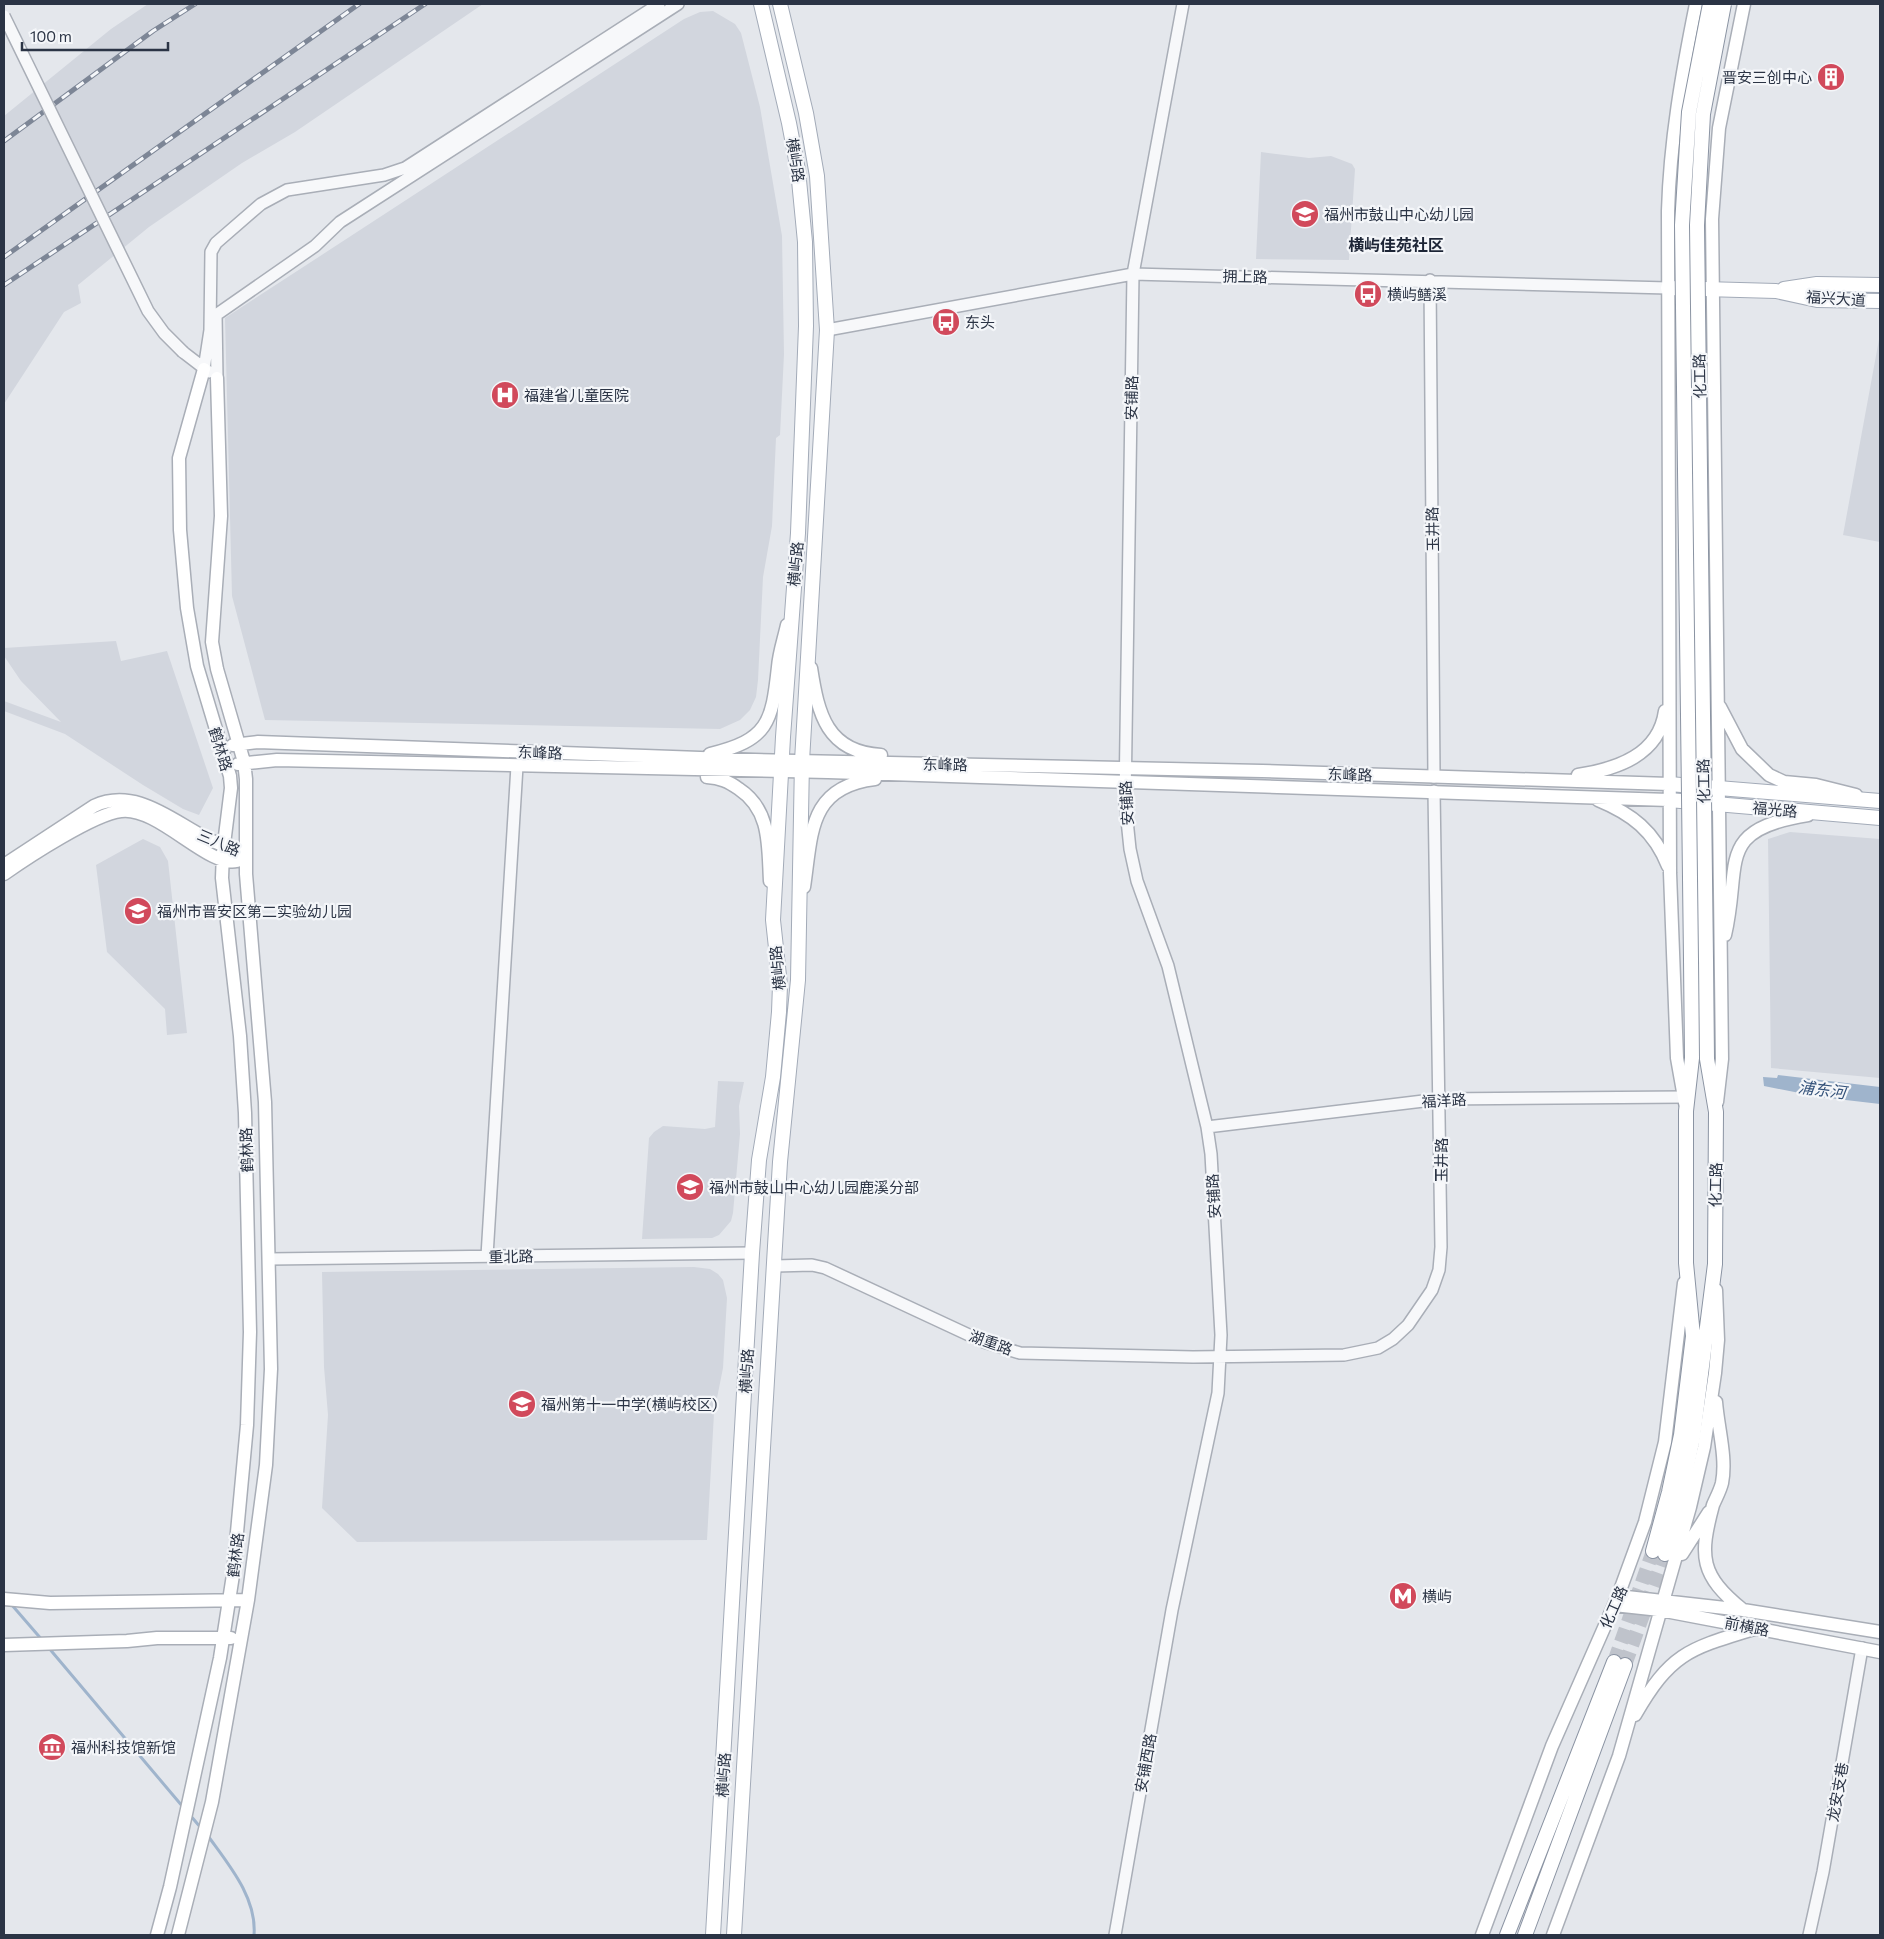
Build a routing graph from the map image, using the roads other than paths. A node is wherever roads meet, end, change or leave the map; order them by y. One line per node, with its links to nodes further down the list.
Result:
1 (659, 4): 19 (street)
2 (678, 4): 20 (street)
3 (761, 4): 21 (main road, 横屿路)
4 (780, 4): 18 (main road, 横屿路)
5 (1183, 4): 11 (street, 安铺路)
6 (1696, 4): 14 (main road)
7 (1710, 4): 59 (main road, 化工路, bridge)
8 (1724, 4): 60 (main road, 化工路, bridge)
9 (1744, 4): 15 (main road)
10 (4, 16): 19 (street, bridge)
11 (1133, 274): 12 (street, 拥上路); 18 (street, 拥上路); 36 (street, 安铺路)
12 (1430, 280): 14 (street, 拥上路); 37 (street, 玉井路)
13 (1880, 285): 16 (main road, 福兴大道)
14 (1668, 288): 15 (main road); 23 (main road)
15 (1713, 289): 16 (main road); 24 (main road)
16 (1776, 291): 17 (main road, 福兴大道)
17 (1880, 301)
18 (828, 330): 22 (main road, 横屿路)
19 (204, 368): 20 (street); 26 (main road, 鹤林路)
20 (217, 378): 25 (main road, 鹤林路)
21 (792, 603): 27 (main road); 32 (main road, 横屿路)
22 (809, 651): 29 (main road); 33 (main road, 横屿路)
23 (1670, 676): 38 (main road); 39 (main road)
24 (1718, 702): 40 (main road); 44 (main road)
25 (240, 744): 26 (main road, 东峰路); 27 (main road, 东峰路); 28 (main road, 鹤林路)
26 (222, 748): 30 (main road, 鹤林路)
27 (694, 758): 32 (main road, 东峰路)
28 (244, 762): 30 (main road, 东峰路); 31 (main road, 东峰路); 49 (main road, 鹤林路)
29 (950, 764): 33 (main road, 东峰路); 36 (main road, 东峰路)
30 (228, 766): 48 (main road, 鹤林路)
31 (517, 766): 34 (main road, 东峰路); 63 (street)
32 (782, 766): 33 (main road, 东峰路); 34 (main road, 东峰路); 55 (main road, 横屿路)
33 (802, 766): 35 (main road, 东峰路); 54 (main road, 横屿路)
34 (617, 768): 55 (main road)
35 (914, 774): 36 (main road, 东峰路); 54 (main road)
36 (1125, 775): 37 (main road, 东峰路); 41 (main road, 东峰路); 61 (street, 安铺路)
37 (1434, 777): 38 (main road, 东峰路)
38 (1548, 780): 39 (main road, 东峰路)
39 (1669, 784): 40 (main road, 福光路); 43 (main road)
40 (1720, 786): 44 (main road, 福光路); 45 (main road)
41 (1434, 791): 42 (main road, 东峰路); 58 (street, 玉井路)
42 (1592, 796): 43 (main road, 东峰路); 52 (main road)
43 (1669, 800): 45 (main road, 福光路); 52 (main road)
44 (1880, 801)
45 (1720, 804): 46 (main road, 福光路); 56 (main road)
46 (1820, 813): 47 (main road, 福光路); 56 (main road)
47 (1880, 818)
48 (224, 846): 49 (main road, 三八路); 50 (main road, 鹤林路); 51 (main road, 三八路)
49 (246, 852): 50 (main road, 三八路); 64 (main road, 鹤林路)
50 (222, 861): 53 (main road, 三八路); 75 (main road, 鹤林路)
51 (4, 865)
52 (1670, 873): 57 (main road)
53 (4, 874)
54 (800, 919): 67 (main road, 横屿路)
55 (773, 920): 62 (main road, 横屿路)
56 (1721, 954): 60 (main road)
57 (1684, 1097): 58 (street, 福洋路); 59 (main road)
58 (1440, 1099): 61 (street, 福洋路); 68 (street, 玉井路)
59 (1686, 1111): 65 (main road, 化工路)
60 (1716, 1112): 66 (main road, 化工路)
61 (1207, 1127): 68 (street, 安铺路)
62 (752, 1253): 63 (street, 重北路); 89 (main road, 横屿路)
63 (487, 1256): 64 (street, 重北路)
64 (270, 1259): 74 (main road, 鹤林路)
65 (1686, 1263): 66 (main road, 化工路); 76 (main road, 化工路)
66 (1715, 1264): 69 (main road)
67 (776, 1266): 68 (street, 湖重路); 90 (main road, 横屿路)
68 (1221, 1357): 72 (street, 安铺路)
69 (1715, 1373): 70 (main road); 71 (main road)
70 (1714, 1504): 71 (main road); 78 (main road)
71 (1674, 1567): 77 (main road)
72 (1176, 1590): 91 (street, 安铺西路)
73 (4, 1599): 75 (main road)
74 (248, 1600): 75 (main road); 82 (main road, 鹤林路)
75 (229, 1601): 81 (main road, 鹤林路)
76 (1616, 1601): 77 (main road, 前横路); 92 (main road, 化工路)
77 (1662, 1605): 78 (main road, 前横路); 79 (main road, 前横路); 86 (main road)
78 (1743, 1610): 80 (main road, 前横路)
79 (1756, 1628): 84 (main road, 前横路); 86 (main road)
80 (1880, 1632)
81 (223, 1638): 82 (main road); 83 (main road); 87 (main road, 鹤林路)
82 (242, 1638): 88 (main road, 鹤林路)
83 (4, 1645)
84 (1862, 1648): 85 (main road, 前横路); 96 (street, 龙安支巷)
85 (1880, 1652)
86 (1627, 1730): 95 (main road)
87 (157, 1935)
88 (178, 1935)
89 (714, 1935)
90 (734, 1935)
91 (1116, 1935)
92 (1482, 1935)
93 (1507, 1935): 94 (main road)
94 (1525, 1935)
95 (1553, 1935)
96 (1809, 1935)

